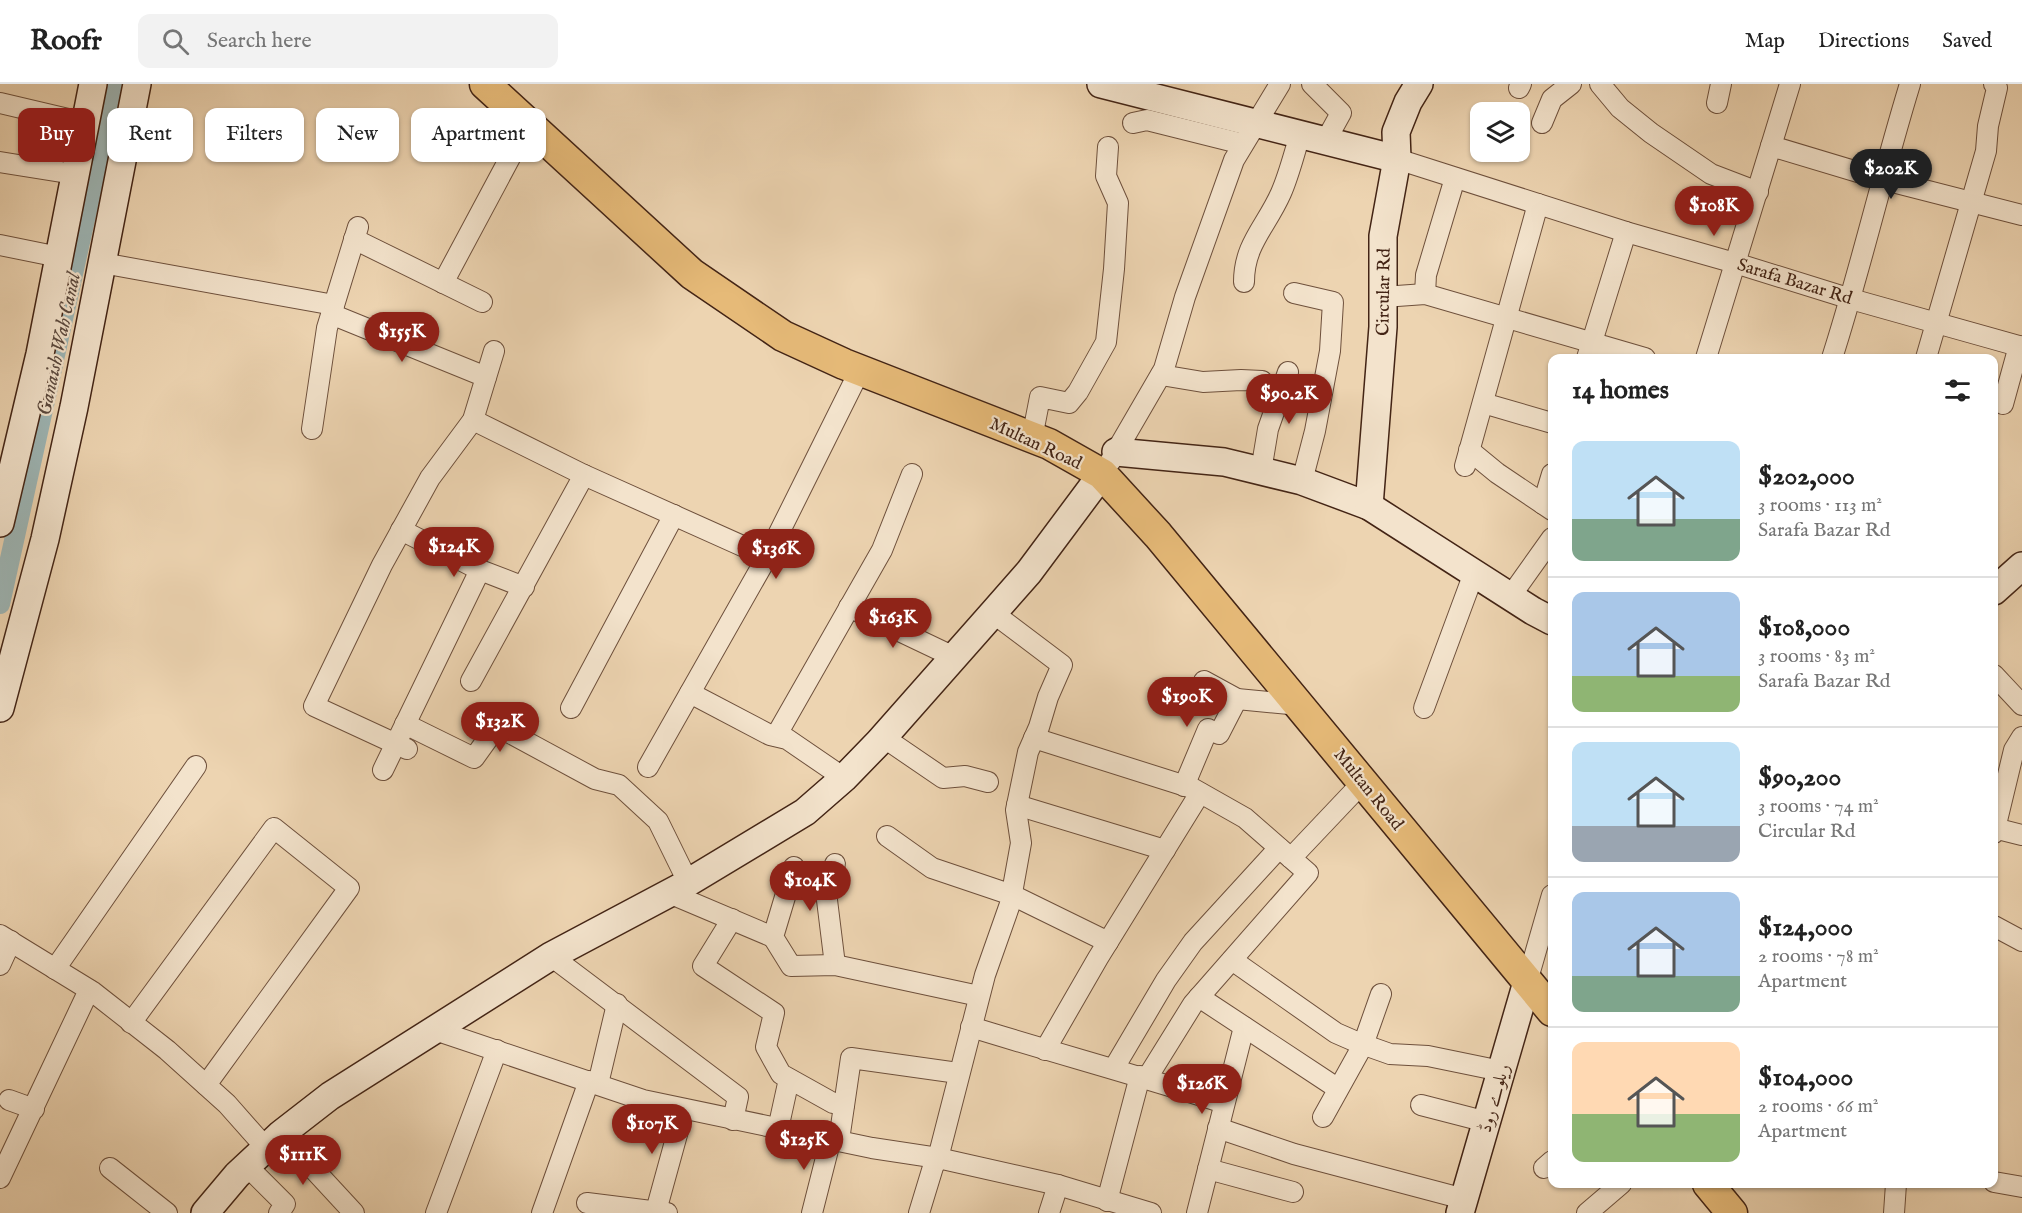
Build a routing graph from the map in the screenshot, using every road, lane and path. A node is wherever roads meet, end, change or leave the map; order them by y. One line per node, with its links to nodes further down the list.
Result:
1 (93, 84): 16 (street)
2 (137, 84): 39 (street)
3 (485, 84): 17 (main road, Multan Road)
4 (1101, 84): 13 (street)
5 (1280, 84): 20 (street)
6 (1312, 84): 21 (street)
7 (1419, 84): 25 (street, Circular Rd)
8 (1571, 84): 19 (street)
9 (1600, 84): 32 (street)
10 (1790, 84): 23 (street)
11 (1910, 84): 31 (street)
12 (1994, 84): 33 (street)
13 (1136, 88): 20 (street)
14 (0, 103): 15 (street)
15 (21, 108)
16 (88, 108)
17 (511, 108)
18 (1133, 123): 20 (street)
19 (1542, 123)
20 (1249, 134): 21 (street); 60 (street)
21 (1313, 139): 25 (street); 41 (street)
22 (546, 140): 58 (main road, Multan Road)
23 (1771, 146): 31 (street); 32 (street)
24 (1108, 147): 68 (street)
25 (1396, 159): 30 (street, Sarafa Bazar Rd); 45 (street, Circular Rd)
26 (0, 162): 29 (street)
27 (77, 162): 29 (street)
28 (508, 162): 42 (street)
29 (74, 174): 38 (street)
30 (1455, 178): 34 (street, Sarafa Bazar Rd); 44 (street)
31 (1881, 179): 33 (street); 46 (street)
32 (1758, 192): 40 (street)
33 (1972, 202): 35 (street); 50 (street)
34 (1538, 204): 36 (street, Sarafa Bazar Rd); 49 (street)
35 (2022, 215)
36 (1626, 232): 40 (street, Sarafa Bazar Rd); 52 (street)
37 (0, 245): 38 (street)
38 (58, 257): 69 (street)
39 (102, 263): 48 (street); 99 (street)
40 (1735, 263): 46 (street, Sarafa Bazar Rd); 55 (street)
41 (1244, 282)
42 (443, 283): 47 (street); 48 (street)
43 (1294, 293): 74 (street)
44 (1425, 294): 45 (street); 49 (street)
45 (1383, 297): 75 (street, Circular Rd)
46 (1851, 299): 50 (street, Sarafa Bazar Rd); 56 (street)
47 (482, 302)
48 (333, 309): 61 (street); 67 (street)
49 (1507, 319): 52 (street); 63 (street)
50 (1937, 323): 51 (street, Sarafa Bazar Rd); 57 (street)
51 (2021, 346): 64 (street)
52 (1589, 350): 54 (street)
53 (494, 351): 61 (street)
54 (1617, 354)
55 (1707, 354)
56 (1833, 354)
57 (1927, 354)
58 (860, 370): 68 (main road, Multan Road); 81 (street)
59 (1288, 372): 71 (street)
60 (1161, 375): 62 (street); 70 (street)
61 (486, 377): 65 (street)
62 (1262, 381)
63 (1483, 403): 66 (street); 76 (street)
64 (2003, 404)
65 (473, 420): 73 (street); 79 (street)
66 (1548, 422)
67 (312, 429)
68 (1032, 438): 70 (main road, Multan Road)
69 (8, 454): 78 (street)
70 (1109, 463): 71 (street); 89 (street); 97 (main road, Multan Road)
71 (1261, 471): 74 (street)
72 (912, 474): 88 (street)
73 (584, 475): 77 (street); 85 (street)
74 (1302, 481): 75 (street)
75 (1370, 506): 84 (street)
76 (1548, 507)
77 (674, 515): 81 (street); 100 (street)
78 (0, 523)
79 (401, 530): 82 (street); 107 (street)
80 (1548, 544): 87 (street)
81 (767, 557): 95 (street)
82 (480, 570): 85 (street); 102 (street)
83 (2021, 570): 86 (street)
84 (1474, 573): 87 (street); 101 (street)
85 (524, 587): 93 (street)
86 (1998, 588)
87 (1510, 597): 90 (street)
88 (849, 607): 91 (street); 103 (street)
89 (993, 613): 91 (street); 106 (street)
90 (1548, 619)
91 (954, 657): 104 (street)
92 (1998, 679): 98 (street)
93 (471, 681)
94 (1204, 681): 96 (street)
95 (690, 693): 103 (street); 109 (street)
96 (1237, 699): 97 (street); 114 (street)
97 (1300, 705): 113 (main road, Multan Road)
98 (2022, 705)
99 (0, 708)
100 (571, 708)
101 (1424, 708)
102 (405, 724): 107 (street); 124 (street)
103 (776, 736): 111 (street)
104 (883, 737): 111 (street); 112 (street)
105 (2022, 737): 116 (street)
106 (1034, 738): 114 (street); 115 (street)
107 (401, 746): 110 (street)
108 (196, 766): 137 (street)
109 (648, 767)
110 (383, 770)
111 (844, 777): 124 (street)
112 (988, 782)
113 (1363, 782): 121 (street); 138 (main road, Multan Road)
114 (1192, 789): 120 (street); 121 (street)
115 (1017, 805): 120 (street); 125 (street)
116 (1998, 814)
117 (1998, 831): 118 (street)
118 (2022, 835)
119 (887, 836): 125 (street)
120 (1165, 850): 132 (street)
121 (1285, 853): 134 (street); 152 (street)
122 (835, 864): 136 (street)
123 (794, 867): 129 (street)
124 (679, 887): 127 (street); 133 (street)
125 (1012, 895): 132 (street); 141 (street)
126 (1548, 910): 138 (street)
127 (732, 920): 129 (street); 156 (street)
128 (1998, 928): 131 (street)
129 (773, 937): 136 (street)
130 (5, 938): 135 (street); 137 (street)
131 (2022, 941)
132 (1108, 942): 151 (street)
133 (551, 956): 143 (street); 148 (street)
134 (1232, 960): 142 (street); 149 (street)
135 (0, 965)
136 (835, 965): 141 (street)
137 (55, 969): 139 (street)
138 (1527, 982): 144 (main road, Multan Road); 153 (street, ریلوے روڈ)
139 (89, 990): 145 (street); 164 (street)
140 (1381, 994): 149 (street)
141 (979, 996): 146 (street)
142 (1199, 997): 147 (street); 155 (street)
143 (616, 1004): 157 (street); 167 (street)
144 (1548, 1006)
145 (132, 1023): 158 (street); 158 (street)
146 (971, 1027): 151 (street); 154 (street)
147 (1244, 1027): 159 (street); 161 (street)
148 (435, 1030): 150 (street); 172 (street)
149 (1364, 1045): 153 (street); 159 (street)
150 (497, 1050): 157 (street); 192 (street)
151 (1045, 1050): 152 (street)
152 (1114, 1068): 155 (street)
153 (1501, 1071): 168 (street, ریلوے روڈ)
154 (958, 1073): 162 (street); 173 (street)
155 (1144, 1077): 161 (street); 184 (street)
156 (789, 1079): 162 (street); 170 (street)
157 (593, 1083): 165 (street); 193 (street)
158 (206, 1085): 172 (street)
159 (1337, 1088): 166 (street)
160 (9, 1100): 164 (street)
161 (1224, 1103): 169 (street)
162 (844, 1105): 171 (street)
163 (1421, 1105): 168 (street)
164 (34, 1109): 176 (street)
165 (684, 1109): 167 (street); 187 (street)
166 (1323, 1117)
167 (733, 1120): 170 (street)
168 (1486, 1122): 186 (street, ریلوے روڈ)
169 (1218, 1128): 175 (street); 186 (street)
170 (778, 1129): 171 (street)
171 (835, 1139): 173 (street); 194 (street)
172 (264, 1149): 189 (street); 190 (street); 191 (street)
173 (938, 1158): 178 (street); 195 (street)
174 (110, 1168): 188 (street)
175 (1208, 1169): 183 (street); 198 (street)
176 (0, 1178)
177 (1998, 1183): 179 (street)
178 (1058, 1185): 184 (street); 196 (street)
179 (2022, 1187)
180 (1616, 1188): 199 (street)
181 (1711, 1188): 200 (main road)
182 (1896, 1188): 201 (street)
183 (1293, 1192)
184 (1107, 1201): 197 (street)
185 (587, 1203): 187 (street)
186 (1462, 1206)
187 (661, 1212)
188 (167, 1213)
189 (205, 1213)
190 (279, 1213)
191 (354, 1213)
192 (436, 1213)
193 (542, 1213)
194 (812, 1213)
195 (919, 1213)
196 (1048, 1213)
197 (1151, 1213)
198 (1197, 1213)
199 (1587, 1213)
200 (1732, 1213)
201 (1894, 1213)

